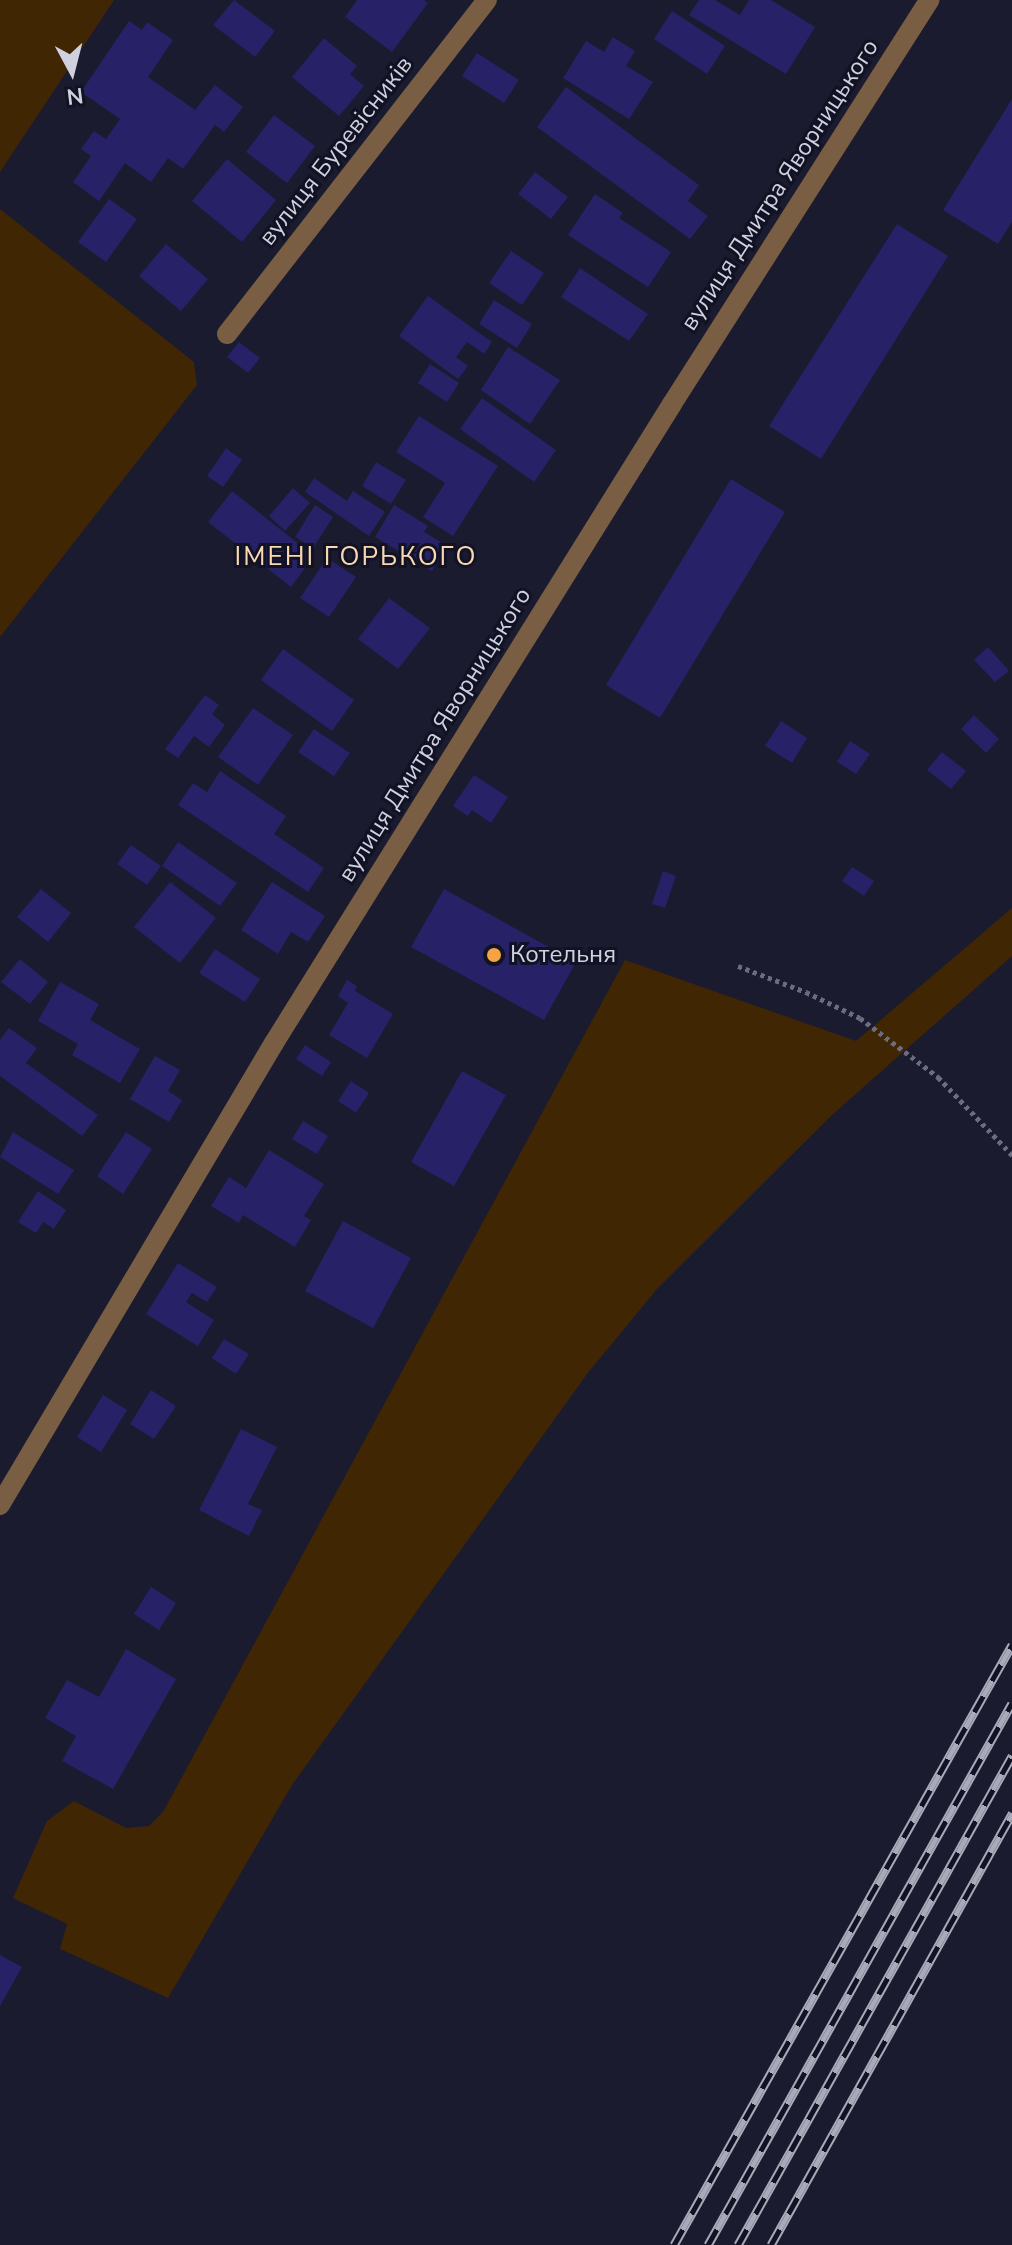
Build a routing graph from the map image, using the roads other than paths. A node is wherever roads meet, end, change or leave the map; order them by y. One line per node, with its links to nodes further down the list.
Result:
1 (487, 0): 3 (street, вулиця Буревісників)
2 (926, 1): 4 (street, вулиця Дмитра Яворницького)
3 (227, 334)
4 (0, 1505)

